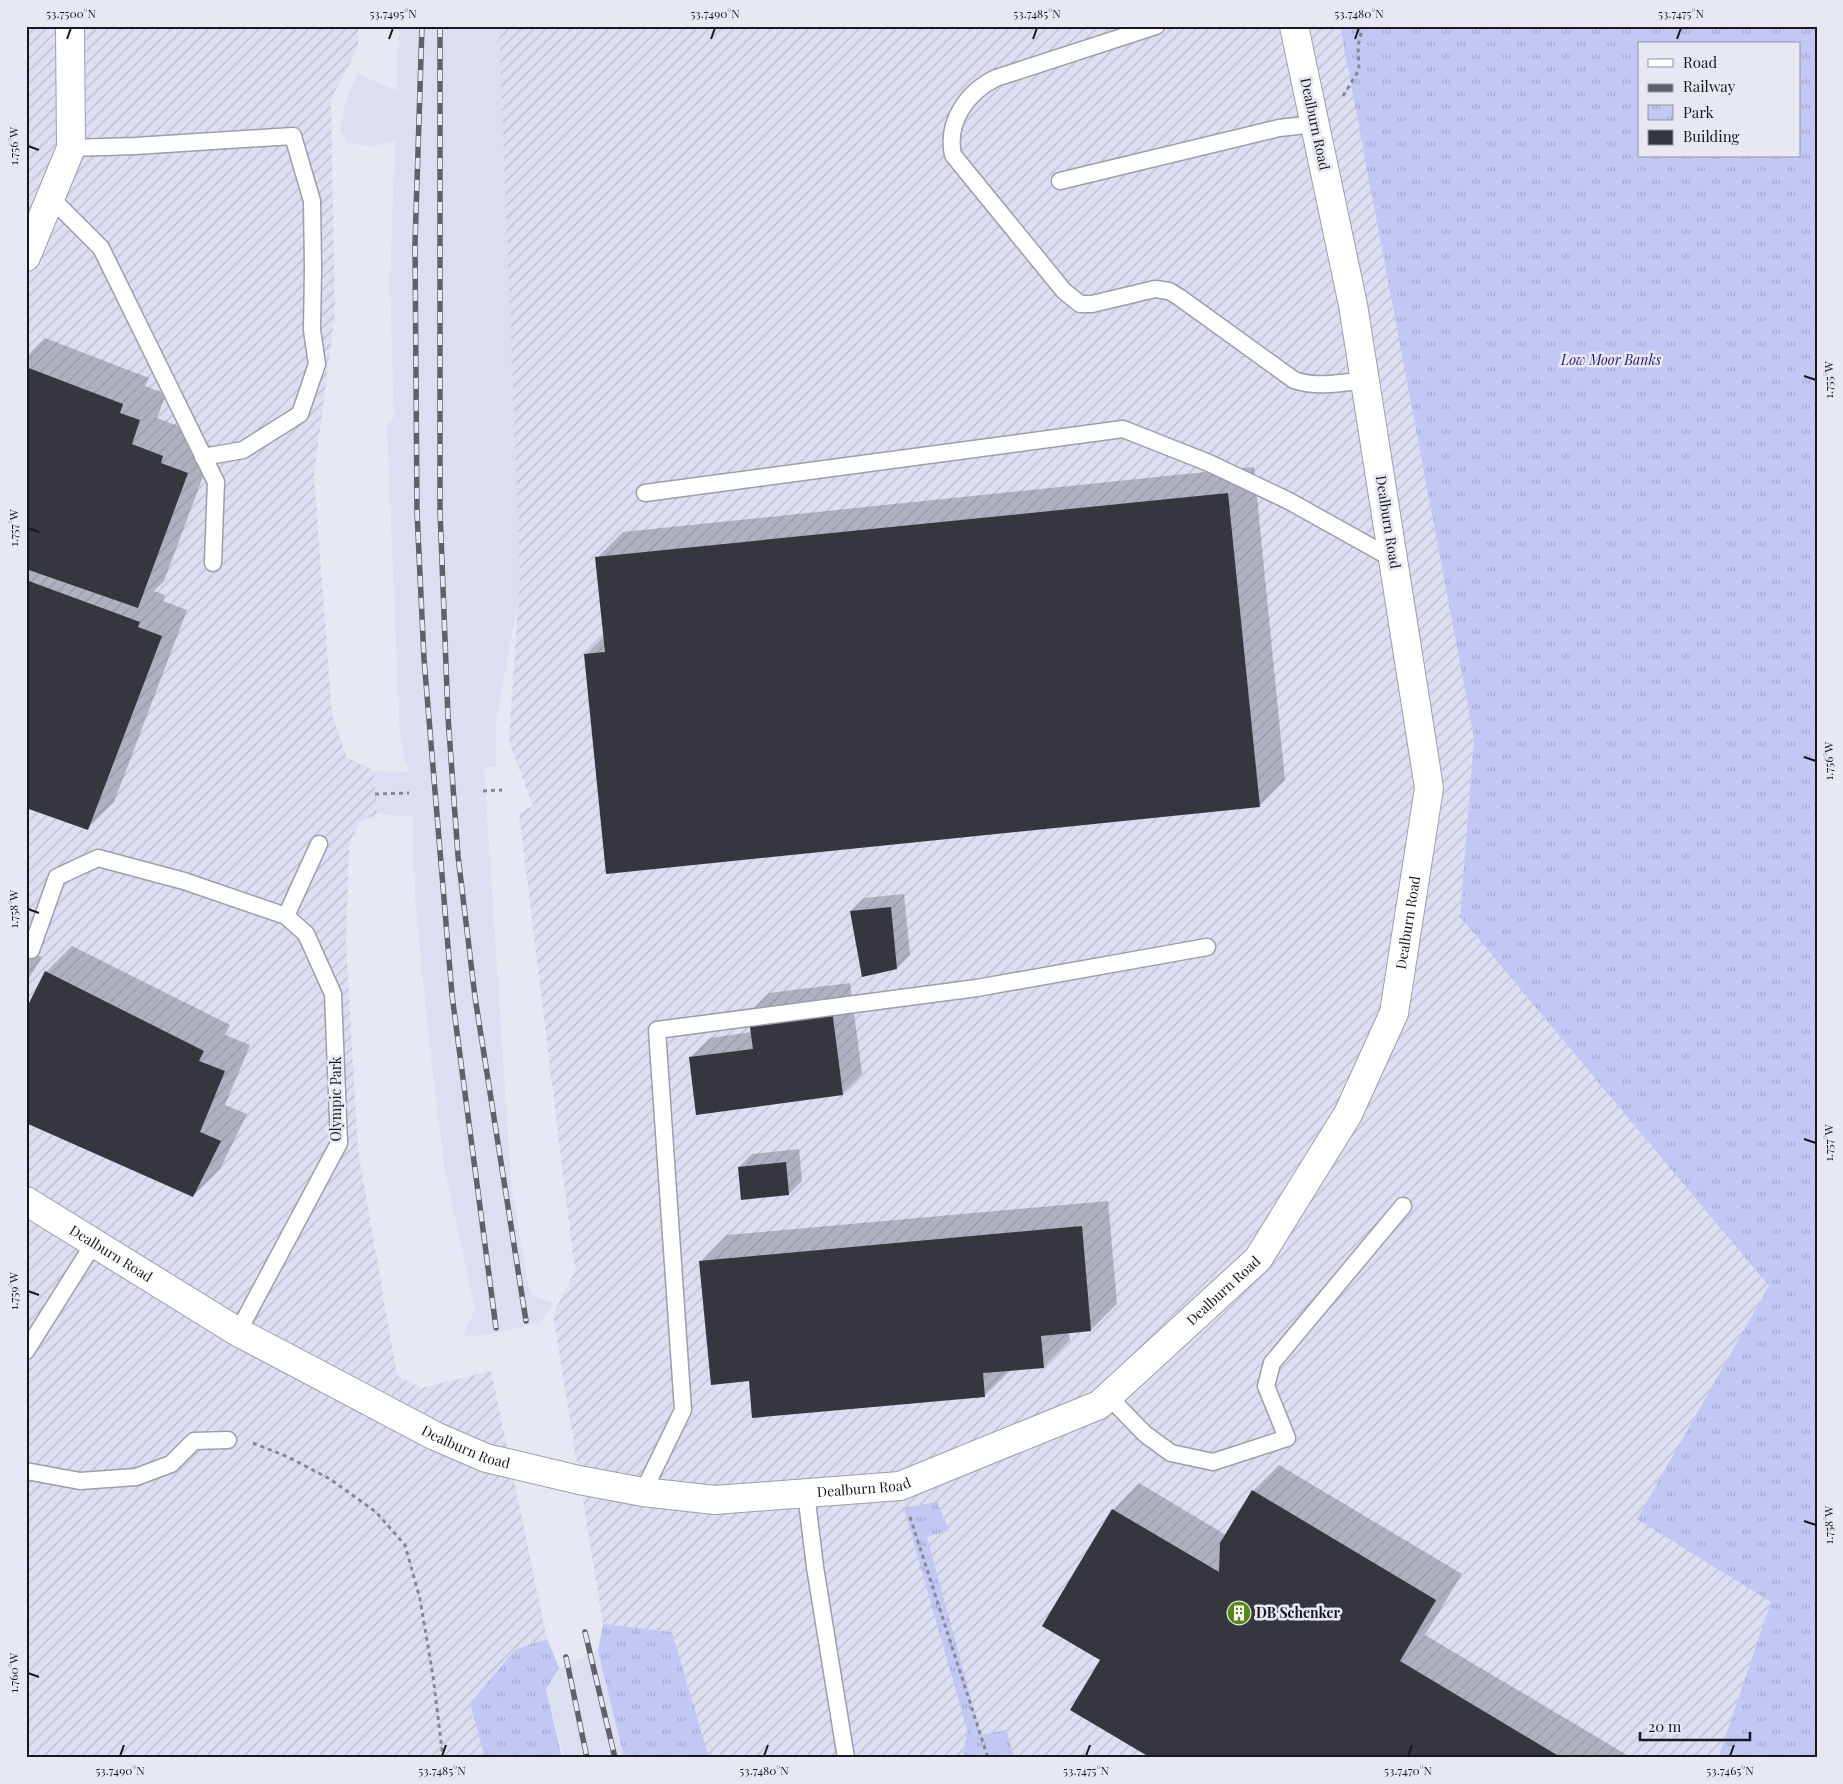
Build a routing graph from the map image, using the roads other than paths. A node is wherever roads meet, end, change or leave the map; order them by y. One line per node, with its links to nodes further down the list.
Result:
1 (70, 26): 5 (street)
2 (1156, 26): 9 (lane)
3 (1294, 26): 4 (street, Dealburn Road)
4 (1315, 124): 6 (lane); 9 (street, Dealburn Road)
5 (71, 148): 7 (street); 10 (lane)
6 (1060, 181)
7 (51, 198): 8 (street); 10 (lane)
8 (26, 257)
9 (1365, 380): 12 (street, Dealburn Road)
10 (203, 457): 13 (lane)
11 (645, 493): 12 (lane)
12 (1393, 559): 23 (street, Dealburn Road)
13 (213, 563)
14 (319, 844): 15 (lane)
15 (286, 916): 17 (lane, Olympic Park); 21 (lane, Olympic Park)
16 (1207, 947): 26 (lane)
17 (30, 950)
18 (26, 1201): 20 (street, Dealburn Road)
19 (1403, 1206): 23 (lane)
20 (94, 1243): 21 (street, Dealburn Road); 22 (lane)
21 (238, 1332): 26 (street, Dealburn Road)
22 (26, 1351)
23 (1109, 1397): 27 (street, Dealburn Road)
24 (228, 1440): 25 (lane)
25 (26, 1471)
26 (643, 1492): 27 (street, Dealburn Road)
27 (806, 1493): 28 (lane)
28 (846, 1758)

